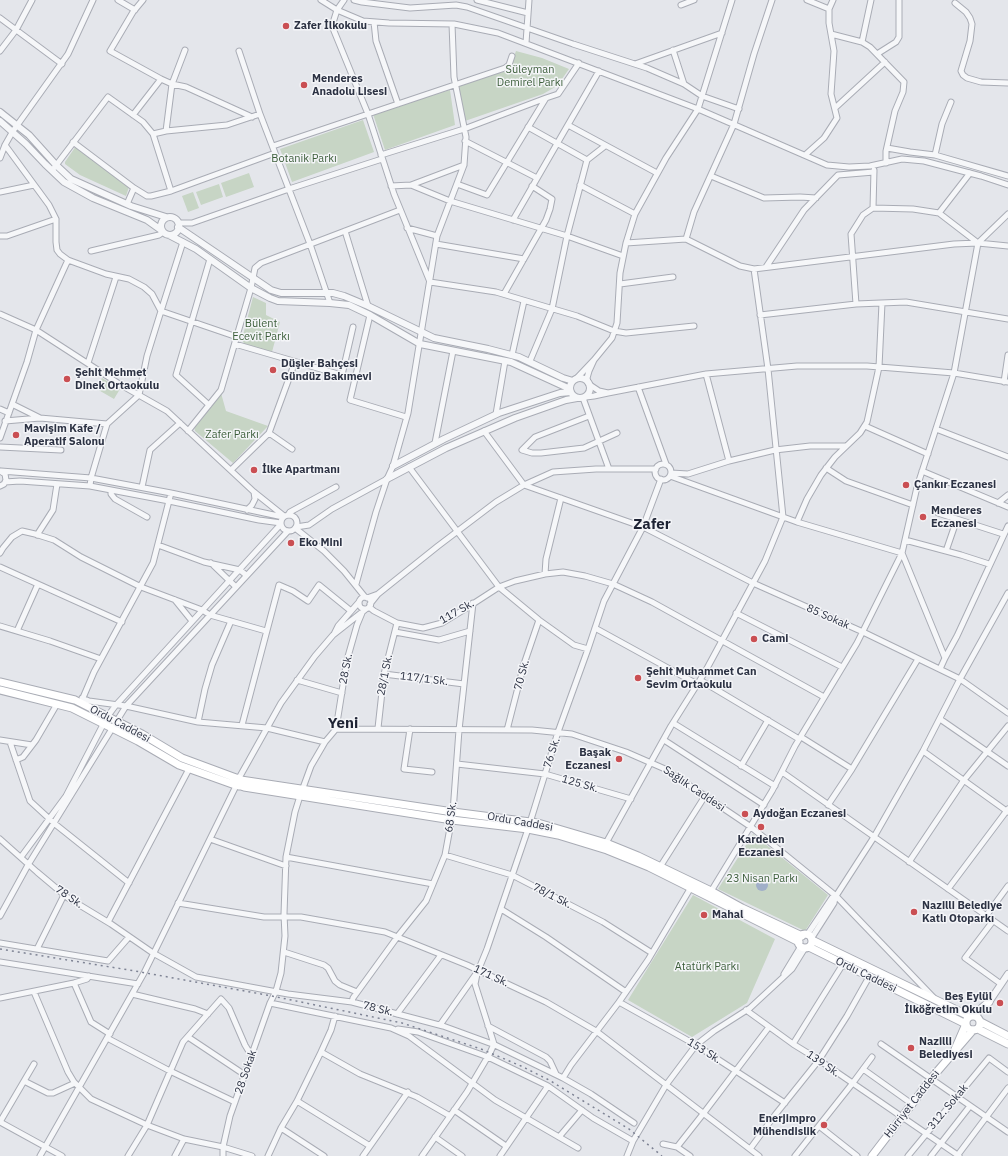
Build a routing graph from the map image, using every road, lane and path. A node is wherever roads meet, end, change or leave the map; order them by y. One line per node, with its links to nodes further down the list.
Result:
1 (32, 0): 29 (street)
2 (93, 0): 42 (street)
3 (118, 0): 22 (street)
4 (143, 0): 22 (street)
5 (321, 0): 23 (street)
6 (344, 0): 23 (street)
7 (354, 0): 20 (street)
8 (445, 0): 20 (street)
9 (477, 0): 24 (street)
10 (529, 0): 24 (street)
11 (694, 0): 19 (street)
12 (732, 0): 30 (street)
13 (772, 0): 56 (street)
14 (808, 0): 21 (street)
15 (833, 0): 21 (street)
16 (871, 0): 32 (street)
17 (899, 0): 38 (street)
18 (954, 3): 46 (street)
19 (681, 5)
20 (444, 6): 28 (street)
21 (830, 9): 31 (street)
22 (135, 10): 45 (street)
23 (337, 10): 26 (street); 59 (street)
24 (528, 13): 28 (street)
25 (0, 18): 29 (street)
26 (374, 22): 27 (street); 53 (street)
27 (452, 24): 33 (street); 49 (street)
28 (528, 28): 33 (street); 43 (street)
29 (16, 30): 36 (street); 42 (street)
30 (722, 33): 35 (street); 50 (street)
31 (831, 34): 32 (street); 54 (street)
32 (862, 42): 38 (street)
33 (526, 43): 41 (street)
34 (186, 50): 47 (street)
35 (673, 50): 43 (street); 48 (street)
36 (0, 51)
37 (239, 51): 58 (street)
38 (877, 54): 40 (street)
39 (512, 56): 49 (street)
40 (885, 62): 54 (street); 77 (street)
41 (579, 63): 44 (street); 51 (street)
42 (62, 64): 64 (street)
43 (635, 64): 48 (street)
44 (599, 71): 55 (street); 65 (street)
45 (162, 79): 47 (street); 60 (street)
46 (1008, 83)
47 (172, 84): 61 (street); 69 (street)
48 (684, 84): 50 (street)
49 (456, 85): 53 (street); 67 (street)
50 (702, 96): 55 (street); 56 (street)
51 (546, 98): 66 (street); 67 (street)
52 (951, 102): 80 (street)
53 (398, 104): 59 (street)
54 (834, 108): 79 (street)
55 (698, 109): 63 (street); 91 (street)
56 (739, 109): 63 (street)
57 (0, 112): 64 (street)
58 (260, 114): 61 (street); 75 (street)
59 (368, 114): 75 (street); 81 (street)
60 (133, 115): 70 (street); 72 (street)
61 (252, 117): 69 (street)
62 (0, 121): 68 (street)
63 (734, 124): 79 (street); 92 (street)
64 (18, 125): 68 (street); 88 (street)
65 (568, 125): 73 (street); 76 (street)
66 (528, 127): 73 (street); 84 (street)
67 (464, 128): 71 (street); 81 (street)
68 (13, 131): 74 (street); 88 (street)
69 (166, 131): 70 (street)
70 (153, 134): 104 (street)
71 (465, 141): 84 (street); 86 (street)
72 (73, 142): 88 (street); 102 (street)
73 (557, 144): 83 (street); 94 (street)
74 (5, 145): 82 (street); 96 (street)
75 (273, 146): 78 (street)
76 (605, 146): 83 (street); 91 (street)
77 (887, 148): 80 (street); 85 (street)
78 (275, 153): 103 (street); 104 (street)
79 (805, 155): 87 (street)
80 (935, 155): 93 (street)
81 (382, 157): 100 (street); 103 (street)
82 (0, 158)
83 (587, 160): 98 (street)
84 (507, 162): 94 (street); 95 (street)
85 (886, 163): 87 (street); 90 (street)
86 (464, 165): 95 (street); 97 (street)
87 (874, 166): 89 (street)
88 (54, 168): 108 (street); 121 (street)
89 (874, 172): 106 (street); 109 (street)
90 (970, 173): 99 (street); 111 (street)
91 (656, 174): 112 (street)
92 (711, 176): 106 (street); 125 (street)
93 (1008, 176)
94 (537, 178): 101 (street)
95 (457, 184): 107 (street)
96 (34, 185): 105 (street); 115 (street)
97 (411, 185): 100 (street); 107 (street)
98 (580, 185): 112 (street); 124 (street)
99 (1008, 185)
100 (391, 186): 110 (street)
101 (532, 186): 116 (street); 119 (street)
102 (134, 188): 104 (street); 108 (street)
103 (289, 189): 117 (street); 129 (street)
104 (171, 191)
105 (0, 192)
106 (816, 198): 138 (street)
107 (450, 201): 116 (street); 123 (street)
108 (127, 204): 114 (street)
109 (873, 208): 111 (street); 134 (street)
110 (400, 210): 118 (street); 120 (street)
111 (939, 213): 128 (street)
112 (635, 214): 127 (street)
113 (1008, 214): 128 (street)
114 (166, 217): 117 (street); 121 (street)
115 (56, 219): 122 (street); 137 (street)
116 (513, 220): 119 (street)
117 (178, 225): 121 (street); 141 (street)
118 (407, 228): 123 (street); 143 (street)
119 (541, 228): 124 (street); 136 (street)
120 (345, 231): 129 (street); 152 (street)
121 (164, 232): 126 (street); 132 (street)
122 (0, 236)
123 (438, 236): 130 (street)
124 (567, 236): 133 (street); 153 (street)
125 (686, 239): 127 (street); 139 (street)
126 (183, 242): 135 (street); 154 (street)
127 (626, 243): 133 (street)
128 (978, 243): 131 (street); 134 (street); 155 (street)
129 (310, 244): 141 (street); 146 (street)
130 (436, 244): 136 (street); 143 (street)
131 (1008, 246)
132 (91, 251)
133 (624, 256): 144 (street)
134 (853, 256): 138 (street); 151 (street)
135 (210, 259): 145 (street); 160 (street)
136 (524, 259): 147 (street)
137 (68, 260): 140 (street); 163 (street)
138 (766, 267): 139 (street)
139 (754, 269): 158 (street)
140 (116, 277): 154 (street); 176 (street)
141 (252, 277): 145 (street); 146 (street)
142 (673, 277): 144 (street)
143 (430, 282): 147 (street); 165 (street)
144 (620, 284): 164 (street)
145 (251, 288): 149 (street); 166 (street)
146 (327, 293): 149 (street); 152 (street)
147 (504, 294): 148 (street)
148 (524, 301): 153 (street); 170 (street)
149 (330, 303): 157 (street)
150 (882, 303): 151 (street); 155 (street); 177 (street)
151 (856, 304): 158 (street)
152 (368, 306): 165 (street)
153 (552, 309): 164 (street); 174 (street)
154 (161, 311): 160 (street); 189 (street)
155 (966, 312): 159 (street); 179 (street)
156 (0, 314): 163 (street)
157 (370, 315): 168 (street); 182 (street)
158 (760, 315): 178 (street)
159 (1008, 319)
160 (192, 322): 166 (street); 192 (street)
161 (694, 326): 164 (street)
162 (353, 327): 181 (street)
163 (36, 330): 176 (street); 191 (street)
164 (614, 331): 172 (street)
165 (422, 334): 168 (street); 170 (street)
166 (237, 337): 167 (street)
167 (235, 344): 175 (street); 192 (street)
168 (420, 344): 169 (street); 197 (street)
169 (453, 351): 173 (street); 211 (street)
170 (512, 355): 174 (street)
171 (1008, 355): 184 (street)
172 (594, 360): 183 (street); 185 (street)
173 (505, 361): 187 (street); 195 (street)
174 (530, 361): 183 (street)
175 (295, 362): 181 (street); 207 (street)
176 (88, 364): 189 (street)
177 (879, 367): 178 (street); 179 (street); 203 (street)
178 (768, 369): 180 (street); 216 (street)
179 (954, 373): 184 (street); 204 (street)
180 (706, 374): 186 (street); 219 (street)
181 (342, 375): 182 (street)
182 (355, 379): 197 (street)
183 (575, 380): 185 (street); 187 (street)
184 (1006, 382)
185 (589, 384): 188 (street); 190 (street)
186 (638, 387): 188 (street); 220 (street)
187 (570, 390): 190 (street); 195 (street)
188 (608, 393): 190 (street)
189 (139, 395): 200 (street); 202 (street)
190 (582, 398): 196 (street); 206 (street)
191 (12, 404): 194 (street); 198 (street)
192 (209, 405): 205 (street)
193 (0, 409): 194 (street)
194 (9, 413): 199 (street)
195 (496, 414): 201 (street)
196 (589, 416): 210 (street); 210 (street)
197 (406, 417): 221 (street)
198 (40, 418): 199 (street); 202 (street)
199 (5, 422): 209 (street)
200 (180, 423): 205 (street); 237 (street)
201 (478, 423): 206 (street); 211 (street)
202 (108, 424): 230 (street)
203 (866, 426): 212 (street); 217 (street)
204 (936, 429): 217 (street); 218 (street)
205 (188, 431): 226 (street)
206 (484, 431): 222 (street); 234 (street)
207 (269, 433): 214 (street); 226 (street)
208 (617, 433): 210 (street)
209 (0, 438)
210 (599, 442): 224 (street)
211 (435, 443): 221 (street)
212 (845, 446): 216 (street); 223 (street)
213 (0, 447): 215 (street)
214 (292, 449)
215 (61, 450)
216 (776, 450): 219 (street); 251 (street)
217 (928, 454): 228 (street)
218 (1008, 457)
219 (729, 461): 229 (street)
220 (666, 464): 225 (street); 229 (street)
221 (393, 466): 231 (street)
222 (409, 467): 231 (street); 259 (street)
223 (826, 468): 246 (street); 254 (street)
224 (608, 469): 225 (street); 234 (street)
225 (656, 469): 232 (street)
226 (231, 470): 240 (street)
227 (1, 471): 230 (street); 235 (street)
228 (922, 471): 245 (street); 246 (street)
229 (671, 474): 232 (street); 251 (street)
230 (91, 478): 236 (street); 237 (street)
231 (387, 479): 257 (street); 277 (street)
232 (661, 479): 255 (street, 76 Sk.)
233 (57, 484): 235 (street); 236 (street); 261 (street)
234 (524, 484): 243 (street, 85 Sokak); 259 (street)
235 (2, 485)
236 (90, 486): 239 (street)
237 (142, 487): 241 (street)
238 (336, 487): 252 (street)
239 (111, 490): 244 (street); 250 (street)
240 (254, 492): 248 (street); 252 (street)
241 (171, 493): 244 (street); 248 (street)
242 (1008, 495): 245 (street)
243 (561, 498): 255 (street, 85 Sokak); 271 (street)
244 (169, 501): 252 (street); 263 (street)
245 (998, 503): 247 (street)
246 (913, 505): 262 (street)
247 (1008, 507)
248 (247, 510): 252 (street)
249 (938, 513): 253 (street)
250 (147, 516)
251 (783, 517): 254 (street); 274 (street)
252 (283, 519): 257 (street); 258 (street); 270 (street)
253 (957, 519): 260 (street); 264 (street)
254 (796, 522): 266 (street)
255 (643, 526): 274 (street, 85 Sokak); 276 (street, 76 Sk.)
256 (1008, 527): 260 (street)
257 (296, 528): 258 (street); 277 (street)
258 (288, 531): 272 (street)
259 (457, 532): 280 (street); 282 (street)
260 (1003, 534): 268 (street)
261 (37, 535): 265 (street); 278 (street)
262 (905, 540): 264 (street); 266 (street)
263 (158, 545): 267 (street); 278 (street)
264 (946, 551): 268 (street)
265 (0, 553)
266 (902, 553): 303 (street); 307 (street)
267 (210, 563): 270 (street); 273 (street)
268 (989, 564): 307 (street)
269 (0, 567): 275 (street)
270 (240, 570): 272 (street); 273 (street)
271 (545, 574): 276 (street, 117 Sk.); 280 (street, 117 Sk.)
272 (246, 575): 279 (street)
273 (229, 581): 279 (street); 288 (street)
274 (753, 583): 290 (street); 303 (street, 85 Sokak)
275 (38, 584): 295 (street); 299 (street)
276 (613, 584): 298 (street, 76 Sk.); 305 (street, 117 Sk.)
277 (357, 586): 283 (street)
278 (141, 587): 284 (street); 295 (street)
279 (236, 587): 291 (street)
280 (500, 587): 286 (street, 117 Sk.); 292 (street)
281 (1008, 593): 285 (street)
282 (378, 594): 283 (street); 287 (street)
283 (363, 599): 287 (street, 117 Sk.); 287 (street); 289 (street)
284 (174, 600): 288 (street); 293 (street)
285 (1006, 602): 313 (street)
286 (474, 603): 296 (street, 117 Sk.); 301 (street, 68 Sk.)
287 (367, 608): 296 (street, 117 Sk.); 304 (street); 319 (street, 28 Sk.)
288 (202, 610): 291 (street); 293 (street)
289 (351, 611): 300 (street); 304 (street)
290 (736, 613): 305 (street); 310 (street)
291 (210, 615): 294 (street); 324 (street)
292 (539, 620): 306 (street); 339 (street, 70 Sk.)
293 (192, 621): 323 (street)
294 (231, 621): 300 (street); 329 (street)
295 (122, 622): 308 (street)
296 (397, 623): 302 (street, 28/1 Sk.)
297 (0, 626): 299 (street)
298 (595, 628): 306 (street, 76 Sk.); 316 (street)
299 (17, 631): 308 (street)
300 (266, 631): 332 (street)
301 (470, 631): 302 (street); 317 (street, 68 Sk.)
302 (395, 632): 312 (street, 28/1 Sk.)
303 (862, 632): 309 (street, 85 Sokak); 310 (street)
304 (333, 635): 314 (street)
305 (722, 640): 316 (street); 320 (street, 117 Sk.)
306 (588, 649): 340 (street, 76 Sk.)
307 (945, 658): 311 (street)
308 (101, 659): 321 (street)
309 (918, 659): 311 (street, 85 Sokak); 355 (street)
310 (842, 667): 320 (street)
311 (940, 669): 313 (street, 85 Sokak)
312 (384, 674): 317 (street, 117/1 Sk.); 335 (street, 28/1 Sk.)
313 (960, 679): 325 (street, 85 Sokak); 326 (street)
314 (297, 680): 319 (street); 334 (street)
315 (0, 682): 321 (main road, Ordu Caddesi)
316 (698, 682): 328 (street); 330 (street)
317 (464, 684): 338 (street, 68 Sk.)
318 (0, 690): 322 (main road, Ordu Caddesi)
319 (342, 693): 336 (street, 28 Sk.)
320 (824, 697): 341 (street)
321 (81, 701): 323 (street); 327 (main road, Ordu Caddesi)
322 (58, 704): 327 (main road, Ordu Caddesi); 346 (street)
323 (116, 705): 324 (street); 327 (street)
324 (126, 706): 329 (street); 331 (street)
325 (1008, 713)
326 (940, 719): 347 (street); 348 (street)
327 (106, 720): 331 (main road, Ordu Caddesi); 370 (street)
328 (768, 720): 341 (street); 352 (street)
329 (198, 722): 332 (street)
330 (673, 723): 343 (street); 352 (street)
331 (116, 725): 354 (main road, Ordu Caddesi); 360 (main road, Ordu Caddesi); 372 (street)
332 (242, 725): 334 (street)
333 (1008, 726): 348 (street)
334 (267, 728): 345 (street); 360 (street)
335 (378, 728): 336 (street, Sağlık Caddesi); 337 (street, Sağlık Caddesi)
336 (336, 729): 345 (street, 28 Sokak)
337 (410, 729): 338 (street, Sağlık Caddesi); 356 (street)
338 (459, 730): 339 (street, Sağlık Caddesi); 351 (street, 68 Sk.)
339 (507, 730): 340 (street, Sağlık Caddesi)
340 (558, 732): 350 (street, Sağlık Caddesi); 358 (street, 76 Sk.)
341 (800, 738): 355 (street); 357 (street)
342 (0, 740): 344 (street)
343 (664, 740): 350 (street); 366 (street)
344 (10, 742): 346 (street); 349 (street)
345 (325, 742): 362 (street, 28 Sokak)
346 (32, 745): 349 (street)
347 (924, 751): 359 (street); 375 (street)
348 (987, 752): 353 (street); 359 (street)
349 (16, 760): 370 (street)
350 (651, 763): 364 (street, Sağlık Caddesi); 365 (street)
351 (456, 764): 358 (street, 125 Sk.); 369 (street, 68 Sk.)
352 (741, 766): 361 (street)
353 (1008, 766)
354 (189, 769): 360 (main road, Ordu Caddesi); 387 (street)
355 (852, 769): 367 (street)
356 (432, 772)
357 (782, 772): 361 (street); 367 (street)
358 (545, 774): 365 (street, 125 Sk.); 373 (street, 76 Sk.)
359 (964, 780): 368 (street); 382 (street)
360 (238, 782): 362 (main road, Ordu Caddesi); 363 (main road, Ordu Caddesi); 377 (street)
361 (774, 786): 366 (street)
362 (303, 789): 363 (street, 28 Sokak); 369 (main road, Ordu Caddesi)
363 (300, 796): 371 (main road, Ordu Caddesi); 381 (street, 28 Sokak)
364 (705, 796): 374 (street, Sağlık Caddesi); 385 (street)
365 (631, 799): 378 (street)
366 (764, 805): 374 (street)
367 (828, 805): 375 (street)
368 (1008, 811): 391 (street)
369 (453, 812): 371 (street, 68 Sk.); 373 (main road, Ordu Caddesi)
370 (49, 818): 372 (street); 380 (street)
371 (452, 820): 373 (main road, Ordu Caddesi); 379 (street, 68 Sk.)
372 (55, 824): 383 (street); 387 (street)
373 (529, 825): 378 (main road, Ordu Caddesi); 386 (street, 76 Sk.); 390 (main road, Ordu Caddesi)
374 (751, 827): 392 (street); 394 (street, Sağlık Caddesi)
375 (874, 837): 382 (street); 394 (street)
376 (0, 839): 380 (street, 78 Sk.)
377 (210, 839): 384 (street); 395 (street)
378 (606, 843): 385 (main road, Ordu Caddesi)
379 (445, 855): 386 (street, 78/1 Sk.); 388 (street, 68 Sk.)
380 (21, 857): 383 (street, 78 Sk.)
381 (286, 857): 384 (street, 28 Sokak); 388 (street)
382 (909, 862): 391 (street)
383 (28, 865): 393 (street, 78 Sk.); 397 (street)
384 (286, 866): 399 (street, 28 Sokak)
385 (660, 867): 392 (main road, Ordu Caddesi)
386 (512, 876): 396 (street, 76 Sk.); 410 (street, 78/1 Sk.)
387 (129, 883): 401 (street)
388 (433, 884): 403 (street, 68 Sk.)
389 (1008, 886): 398 (street)
390 (690, 889): 392 (main road, Ordu Caddesi); 410 (street)
391 (948, 889): 398 (street)
392 (710, 894): 405 (main road, Ordu Caddesi)
393 (64, 895): 401 (street, 78 Sk.); 407 (street)
394 (835, 897): 405 (street); 427 (street, Sağlık Caddesi)
395 (178, 903): 399 (street, 171 Sk.); 409 (street)
396 (501, 908): 414 (street, 76 Sk.); 424 (street)
397 (0, 916)
398 (986, 916): 400 (street)
399 (284, 918): 403 (street, 171 Sk.); 408 (street, 28 Sokak)
400 (993, 921): 402 (street); 420 (street)
401 (108, 922): 404 (street, 78 Sk.)
402 (1008, 931)
403 (398, 936): 411 (street, 171 Sk.); 423 (street, 68 Sk.)
404 (129, 937): 407 (street); 409 (street, 78 Sk.)
405 (806, 942): 413 (main road, Ordu Caddesi); 427 (main road, Ordu Caddesi); 432 (street)
406 (0, 943): 407 (street)
407 (37, 949)
408 (284, 952): 421 (street, 28 Sokak); 423 (street)
409 (153, 953): 419 (street); 421 (street, 78 Sk.)
410 (652, 953): 424 (street)
411 (441, 955): 414 (street, 171 Sk.); 434 (street)
412 (0, 962): 416 (street)
413 (843, 964): 417 (main road, Ordu Caddesi); 448 (street)
414 (478, 971): 438 (street, 76 Sk.); 440 (street); 443 (street, 171 Sk.)
415 (1008, 974): 420 (street, Hürriyet Caddesi)
416 (89, 976): 418 (street); 419 (street)
417 (869, 977): 437 (main road, Ordu Caddesi); 457 (street)
418 (74, 983): 422 (street); 444 (street)
419 (138, 984): 425 (street)
420 (1001, 984): 430 (street, Hürriyet Caddesi)
421 (276, 991): 428 (street, 78 Sk.); 431 (street, 28 Sokak)
422 (34, 992): 426 (street); 469 (street)
423 (357, 992): 428 (street, 68 Sk.)
424 (626, 992): 429 (street)
425 (132, 994): 433 (street); 444 (street)
426 (0, 998)
427 (937, 1001): 436 (main road, Ordu Caddesi)
428 (352, 1002): 434 (street, 78 Sk.)
429 (619, 1002): 443 (street); 451 (street, 153 Sk.)
430 (989, 1002): 436 (main road, Hürriyet Caddesi); 439 (main road, Hürriyet Caddesi)
431 (270, 1003): 435 (street); 453 (street, 28 Sokak)
432 (746, 1010): 441 (street, 139 Sk.); 451 (street)
433 (208, 1014): 446 (street); 453 (street)
434 (397, 1014): 438 (street, 78 Sk.)
435 (335, 1016): 442 (street); 452 (street)
436 (971, 1016): 437 (main road); 439 (main road)
437 (966, 1024): 439 (main road); 454 (main road, Hürriyet Caddesi)
438 (440, 1025): 447 (street, 78 Sk.)
439 (978, 1025): 445 (main road); 450 (main road); 454 (main road, Hürriyet Caddesi)
440 (488, 1026): 447 (street); 463 (street)
441 (769, 1027): 448 (street, 139 Sk.); 461 (street)
442 (391, 1028): 455 (street); 468 (street)
443 (596, 1031): 465 (street); 471 (street, 171 Sk.)
444 (108, 1036): 460 (street); 473 (street)
445 (1008, 1036)
446 (188, 1037): 460 (street); 464 (street)
447 (494, 1044): 455 (street); 463 (street, 78 Sk.)
448 (793, 1044): 457 (street, 139 Sk.)
449 (881, 1044): 466 (street)
450 (1008, 1044)
451 (696, 1045): 461 (street, 153 Sk.); 471 (street)
452 (321, 1052): 475 (street); 477 (street)
453 (252, 1053): 464 (street, 28 Sokak)
454 (953, 1054): 466 (main road, Hürriyet Caddesi)
455 (488, 1056): 468 (street); 472 (street)
456 (872, 1057): 459 (street)
457 (819, 1060): 470 (street, 139 Sk.); 479 (street)
458 (34, 1064): 467 (street)
459 (863, 1069): 470 (street); 480 (street)
460 (170, 1071): 478 (street); 491 (street)
461 (736, 1071): 479 (street, 153 Sk.); 484 (street)
462 (1008, 1072): 476 (street, 312. Sokak)
463 (556, 1074): 465 (street, 78 Sk.)
464 (245, 1075): 478 (street, 28 Sokak)
465 (564, 1078): 490 (street)
466 (931, 1079): 476 (street); 480 (main road, Hürriyet Caddesi)
467 (24, 1081): 469 (street); 489 (street)
468 (472, 1082): 482 (street); 486 (street)
469 (75, 1084): 473 (street)
470 (852, 1084): 488 (street, 139 Sk.); 492 (street)
471 (666, 1085): 484 (street, 171 Sk.); 499 (street)
472 (548, 1086): 483 (street); 486 (street)
473 (79, 1088): 491 (street); 502 (street)
474 (1008, 1088): 487 (street)
475 (408, 1092): 485 (street); 503 (street)
476 (957, 1097): 481 (street); 495 (street, 312. Sokak)
477 (297, 1101): 493 (street); 503 (street)
478 (235, 1102): 505 (street, 28 Sokak)
479 (785, 1103): 508 (street)
480 (912, 1104): 488 (main road, Hürriyet Caddesi)
481 (970, 1106): 487 (street); 501 (street)
482 (454, 1110): 485 (street); 504 (street)
483 (582, 1110): 497 (street); 499 (street)
484 (703, 1114): 506 (street); 508 (street, 171 Sk.)
485 (450, 1116): 496 (street)
486 (525, 1117): 497 (street); 504 (street)
487 (986, 1117): 494 (street); 529 (street)
488 (901, 1118): 495 (street, 139 Sk.); 526 (main road, Hürriyet Caddesi)
489 (0, 1122): 502 (street)
490 (634, 1123)
491 (147, 1126): 498 (street); 511 (street)
492 (819, 1126): 524 (street); 525 (street)
493 (281, 1128): 515 (street); 516 (street)
494 (1008, 1132)
495 (926, 1134): 501 (street, 139 Sk.); 527 (street, 312. Sokak)
496 (435, 1137): 518 (street); 519 (street)
497 (558, 1137): 507 (street)
498 (184, 1139): 505 (street); 512 (street)
499 (633, 1141): 521 (street)
500 (663, 1144): 506 (street)
501 (940, 1144): 528 (street); 529 (street, 139 Sk.)
502 (46, 1146): 509 (street); 510 (street)
503 (370, 1146): 517 (street)
504 (506, 1146): 520 (street)
505 (223, 1147): 513 (street, 28 Sokak); 514 (street)
506 (677, 1147): 522 (street)
507 (578, 1148)
508 (750, 1149): 523 (street, 171 Sk.)
509 (40, 1156)
510 (62, 1156)
511 (128, 1156)
512 (175, 1156)
513 (223, 1156)
514 (252, 1156)
515 (268, 1156)
516 (324, 1156)
517 (364, 1156)
518 (422, 1156)
519 (462, 1156)
520 (500, 1156)
521 (627, 1156)
522 (690, 1156)
523 (759, 1156)
524 (795, 1156)
525 (857, 1156)
526 (872, 1156)
527 (908, 1156)
528 (931, 1156)
529 (958, 1156)

